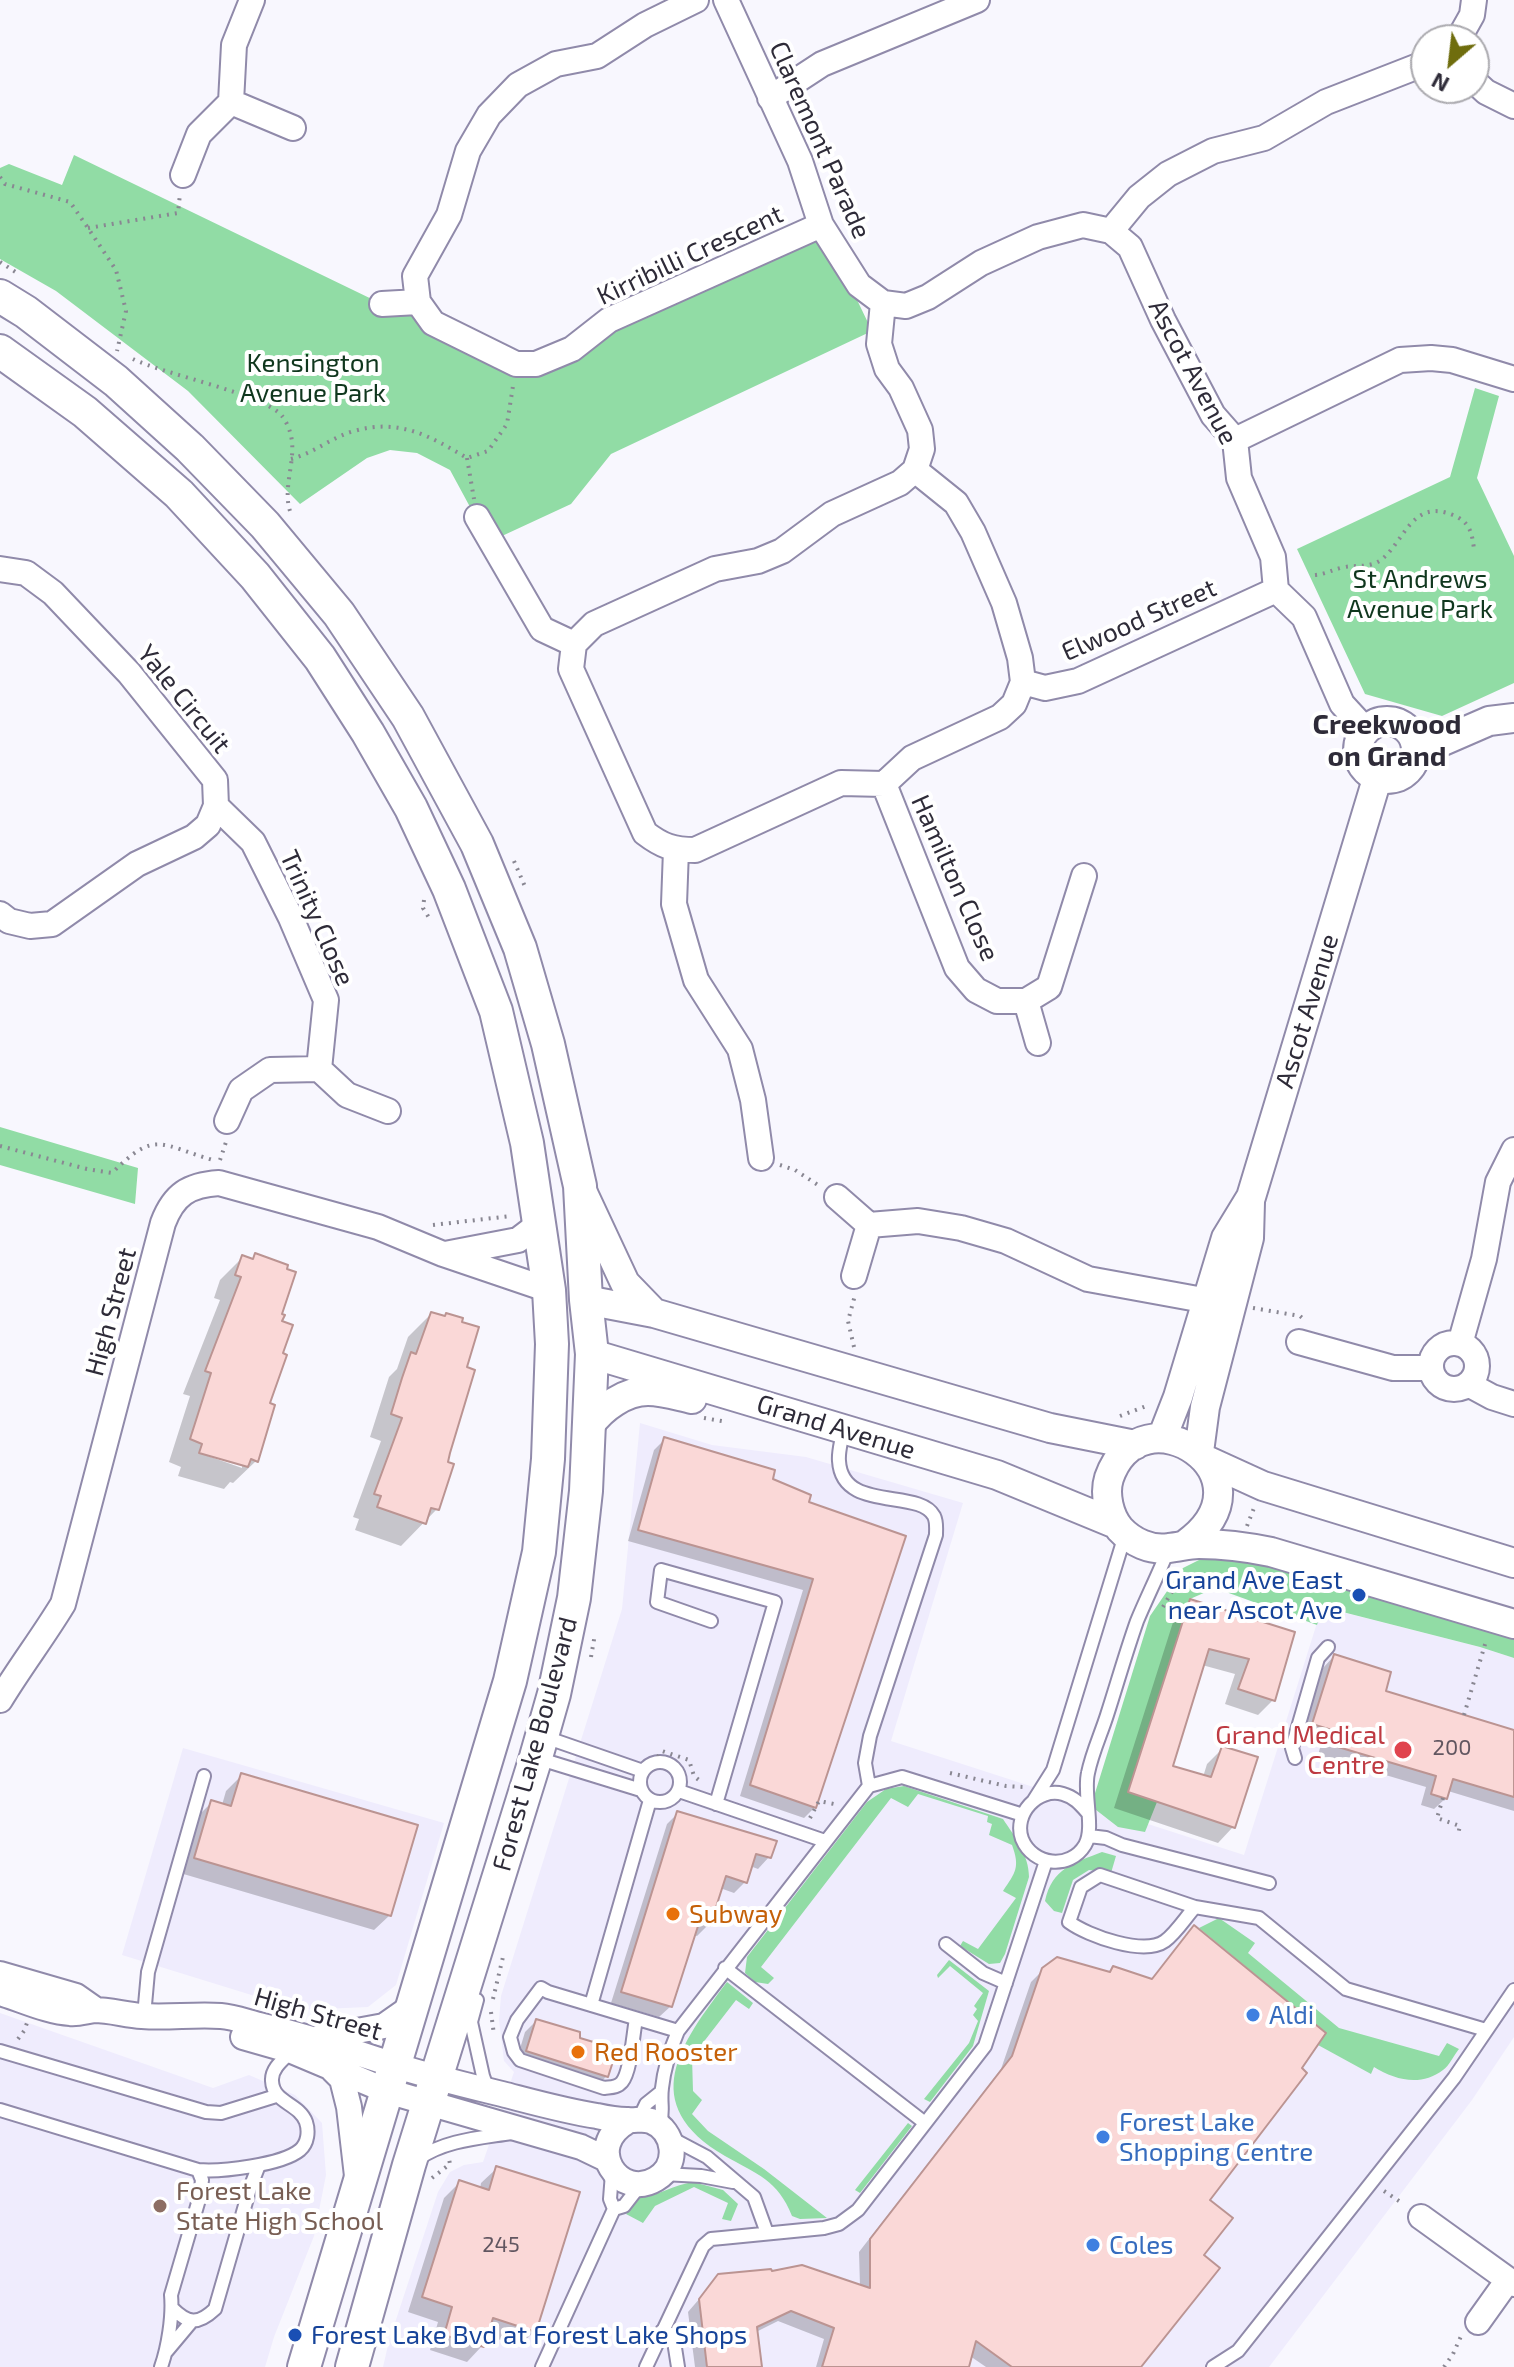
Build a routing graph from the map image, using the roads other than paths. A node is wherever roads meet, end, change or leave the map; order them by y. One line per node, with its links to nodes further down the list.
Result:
1 (252, 0): 10 (street)
2 (696, 0): 17 (street)
3 (726, 0): 9 (street, Claremont Parade)
4 (977, 0): 9 (street)
5 (1474, 0): 6 (street)
6 (1467, 24)
7 (1410, 69): 15 (street)
8 (1490, 94): 11 (street)
9 (770, 98): 14 (street, Claremont Parade)
10 (231, 102): 12 (street); 13 (street)
11 (1514, 106)
12 (293, 128)
13 (183, 175)
14 (821, 225): 17 (street, Kirribilli Crescent); 18 (street, Claremont Parade)
15 (1111, 231): 18 (street); 22 (street, Ascot Avenue)
16 (9, 285): 45 (main road, Forest Lake Boulevard)
17 (418, 302): 19 (street)
18 (883, 303): 23 (street)
19 (382, 304)
20 (0, 351): 47 (main road, Forest Lake Boulevard)
21 (1514, 379): 22 (street)
22 (1235, 440): 26 (street, Ascot Avenue)
23 (915, 470): 27 (street); 28 (street)
24 (477, 517): 27 (street)
25 (0, 569): 34 (street, Yale Circuit)
26 (1276, 590): 28 (street, Elwood Street); 30 (street)
27 (574, 644): 35 (street)
28 (1023, 682): 33 (street)
29 (1514, 718): 31 (street)
30 (1365, 729): 31 (street); 32 (street)
31 (1417, 744): 32 (street)
32 (1377, 779): 53 (street, Ascot Avenue)
33 (884, 784): 35 (street); 38 (street, Hamilton Close)
34 (216, 806): 37 (street); 40 (street, Trinity Close)
35 (676, 850): 44 (street)
36 (1084, 876): 38 (street)
37 (3, 923)
38 (1026, 1001): 39 (street)
39 (1038, 1043)
40 (319, 1069): 41 (street); 42 (street)
41 (388, 1111)
42 (227, 1121)
43 (1514, 1150): 56 (street)
44 (761, 1158)
45 (580, 1186): 52 (main road, Forest Lake Boulevard); 54 (street)
46 (837, 1197): 48 (street)
47 (539, 1224): 49 (street); 51 (main road, Forest Lake Boulevard)
48 (869, 1225): 50 (street); 53 (street)
49 (443, 1254): 51 (street); 73 (street, High Street)
50 (854, 1276)
51 (549, 1290): 52 (main road); 55 (main road, Forest Lake Boulevard)
52 (586, 1300): 54 (street); 58 (main road, Forest Lake Boulevard)
53 (1230, 1305): 65 (street, Ascot Avenue); 66 (street, Ascot Avenue)
54 (654, 1313): 65 (street)
55 (552, 1344): 58 (main road, Grand Avenue); 100 (main road, Forest Lake Boulevard)
56 (1460, 1344): 59 (street); 60 (street)
57 (1310, 1345): 59 (street)
58 (592, 1354): 61 (street, Grand Avenue); 63 (main road, Forest Lake Boulevard)
59 (1431, 1368): 60 (street)
60 (1468, 1384): 62 (street)
61 (716, 1391): 63 (street); 64 (street, Grand Avenue)
62 (1514, 1404)
63 (590, 1425): 75 (main road, Forest Lake Boulevard)
64 (843, 1429): 67 (street, Grand Avenue); 79 (lane)
65 (1149, 1442): 66 (street); 67 (street)
66 (1203, 1456): 68 (street); 69 (street)
67 (1121, 1529): 68 (street, Grand Avenue); 82 (lane)
68 (1178, 1546): 71 (street, Grand Avenue); 84 (lane)
69 (1514, 1563)
70 (711, 1621): 83 (lane)
71 (1514, 1624)
72 (1328, 1647): 76 (lane)
73 (8, 1667): 74 (street, High Street)
74 (0, 1700)
75 (539, 1747): 77 (lane); 81 (lane); 91 (main road, Forest Lake Boulevard)
76 (1295, 1758)
77 (645, 1766): 80 (lane); 81 (lane)
78 (204, 1776): 103 (lane)
79 (869, 1786): 85 (lane); 87 (lane)
80 (679, 1791): 81 (lane); 83 (lane)
81 (645, 1795): 101 (lane)
82 (1034, 1800): 84 (lane); 85 (lane)
83 (716, 1804): 87 (lane)
84 (1087, 1812): 86 (lane)
85 (1023, 1815): 88 (lane)
86 (1089, 1836): 88 (lane); 89 (lane)
87 (825, 1841): 94 (lane)
88 (1046, 1861): 97 (lane)
89 (1269, 1883)
90 (1195, 1907): 90 (lane); 106 (lane)
91 (484, 1926): 93 (lane); 113 (main road, Forest Lake Boulevard)
92 (946, 1944): 97 (lane)
93 (486, 1968)
94 (725, 1968): 107 (lane); 118 (lane)
95 (0, 1974): 102 (street, High Street)
96 (482, 1982): 114 (lane)
97 (1006, 1983): 118 (lane)
98 (1514, 1990): 106 (lane)
99 (0, 1993): 102 (street, High Street)
100 (414, 2005): 108 (street); 112 (main road, Forest Lake Boulevard)
101 (591, 2005): 105 (lane); 105 (lane)
102 (96, 2010): 103 (street, High Street)
103 (144, 2016): 104 (street, High Street)
104 (181, 2016): 108 (street, High Street); 110 (street, High Street)
105 (636, 2019): 107 (lane)
106 (1486, 2030): 143 (lane)
107 (678, 2031): 115 (lane)
108 (317, 2039): 112 (street, High Street)
109 (0, 2051): 116 (lane)
110 (292, 2051): 111 (street, High Street); 116 (lane)
111 (333, 2070): 112 (street, High Street); 127 (street)
112 (391, 2078): 113 (street, High Street); 127 (main road, Forest Lake Boulevard)
113 (433, 2091): 114 (street); 120 (street); 122 (main road, Forest Lake Boulevard)
114 (489, 2091): 119 (street)
115 (661, 2092): 119 (lane); 119 (lane)
116 (276, 2096): 121 (lane)
117 (0, 2110): 124 (lane)
118 (925, 2123): 130 (lane)
119 (649, 2126): 123 (street); 125 (street); 126 (lane)
120 (522, 2131): 122 (lane); 123 (street)
121 (259, 2165): 124 (lane); 133 (lane)
122 (409, 2165): 139 (main road, Forest Lake Boulevard)
123 (610, 2165): 125 (street); 128 (lane)
124 (198, 2170): 132 (lane)
125 (652, 2179): 126 (lane); 128 (lane)
126 (736, 2182): 130 (lane)
127 (358, 2187): 138 (main road, Forest Lake Boulevard)
128 (614, 2209): 140 (lane)
129 (1421, 2217): 131 (street)
130 (767, 2233): 135 (lane)
131 (1511, 2282): 134 (street)
132 (172, 2308): 133 (lane); 136 (lane)
133 (192, 2321): 136 (lane)
134 (1478, 2322)
135 (662, 2331): 141 (lane); 142 (lane)
136 (166, 2352): 137 (lane)
137 (161, 2367)
138 (304, 2367)
139 (352, 2367)
140 (542, 2367)
141 (646, 2367)
142 (678, 2367)
143 (1213, 2367)

